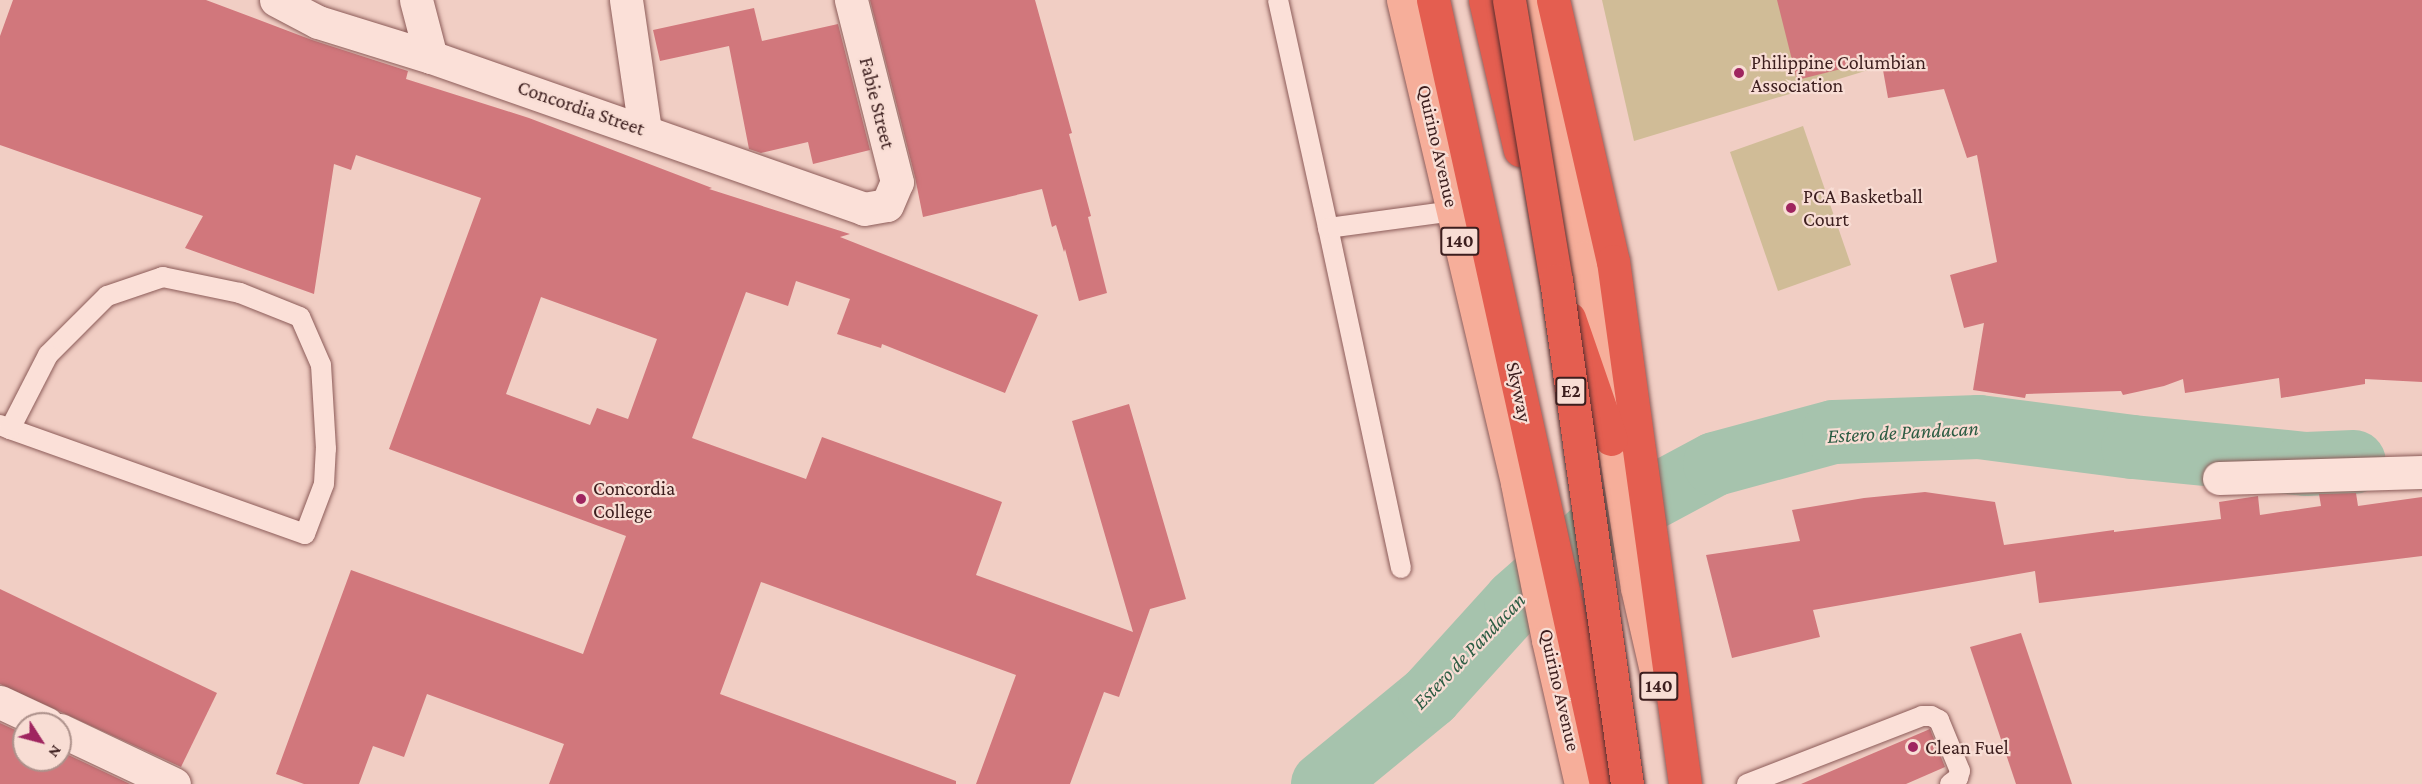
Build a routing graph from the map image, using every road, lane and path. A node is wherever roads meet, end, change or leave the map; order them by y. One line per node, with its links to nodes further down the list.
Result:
1 (276, 0): 12 (street, Concordia Street)
2 (416, 0): 12 (street)
3 (626, 0): 13 (street)
4 (851, 0): 14 (street, Fabie Street)
5 (1278, 0): 16 (lane)
6 (1403, 0): 15 (main road, Quirino Avenue / 140)
7 (1433, 0): 22 (highway, Skyway)
8 (1485, 0): 18 (highway)
9 (1509, 0): 30 (highway, E2, bridge)
10 (1528, 0): 18 (main road, 140)
11 (1553, 0): 31 (highway)
12 (431, 57): 13 (street, Concordia Street)
13 (645, 130): 14 (street, Concordia Street)
14 (887, 205)
15 (1453, 211): 16 (lane); 22 (main road, Quirino Avenue / 140)
16 (1328, 228): 21 (lane)
17 (5, 428): 17 (lane)
18 (1612, 440): 31 (main road, 140)
19 (2422, 472): 20 (street)
20 (2219, 478)
21 (1401, 568)
22 (1561, 637): 27 (main road, Quirino Avenue / 140); 28 (highway, Skyway); 29 (highway)
23 (0, 702): 24 (street)
24 (21, 712)
25 (72, 736): 26 (street)
26 (174, 784)
27 (1581, 784)
28 (1606, 784)
29 (1616, 784)
30 (1627, 784)
31 (1683, 784)
32 (1747, 784): 33 (lane)
33 (1950, 784)

